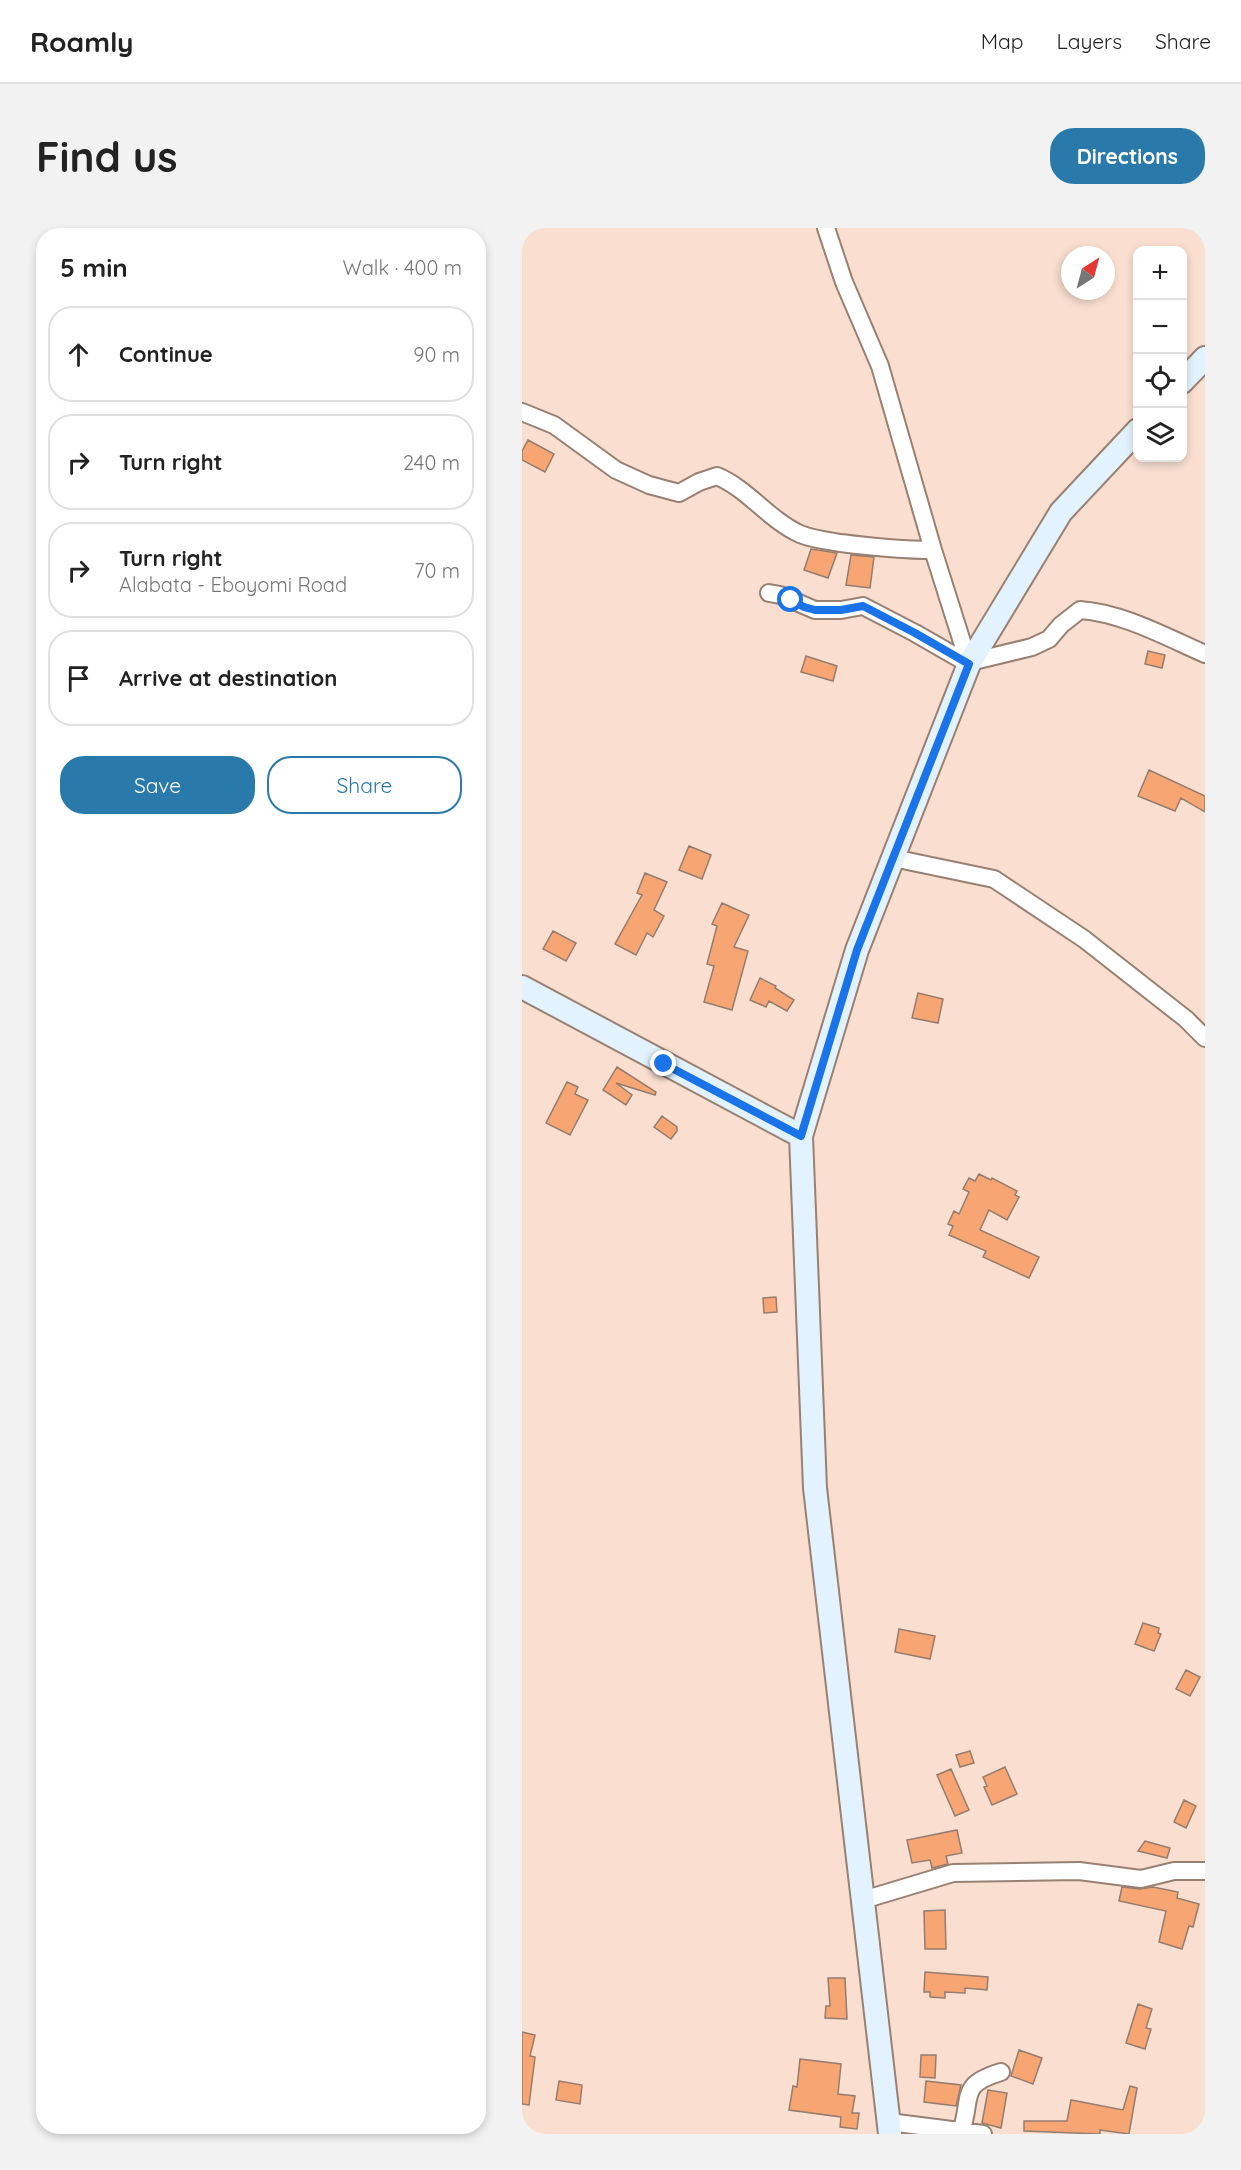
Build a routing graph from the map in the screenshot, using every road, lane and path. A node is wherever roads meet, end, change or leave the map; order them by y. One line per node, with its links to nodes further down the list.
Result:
1 (826, 228): 6 (street)
2 (1205, 358): 3 (main road)
3 (1187, 377)
4 (522, 412): 6 (street)
5 (1133, 434): 9 (main road)
6 (933, 550): 9 (street)
7 (769, 593): 9 (street)
8 (1205, 654): 9 (street)
9 (969, 663): 10 (main road)
10 (892, 858): 12 (street); 13 (main road)
11 (522, 987): 13 (main road)
12 (1205, 1038)
13 (801, 1136): 15 (main road)
14 (1205, 1871): 15 (street)
15 (863, 1900): 17 (main road)
16 (1001, 2072): 18 (street)
17 (889, 2128): 18 (street)
18 (961, 2132): 19 (street)
19 (983, 2134)

